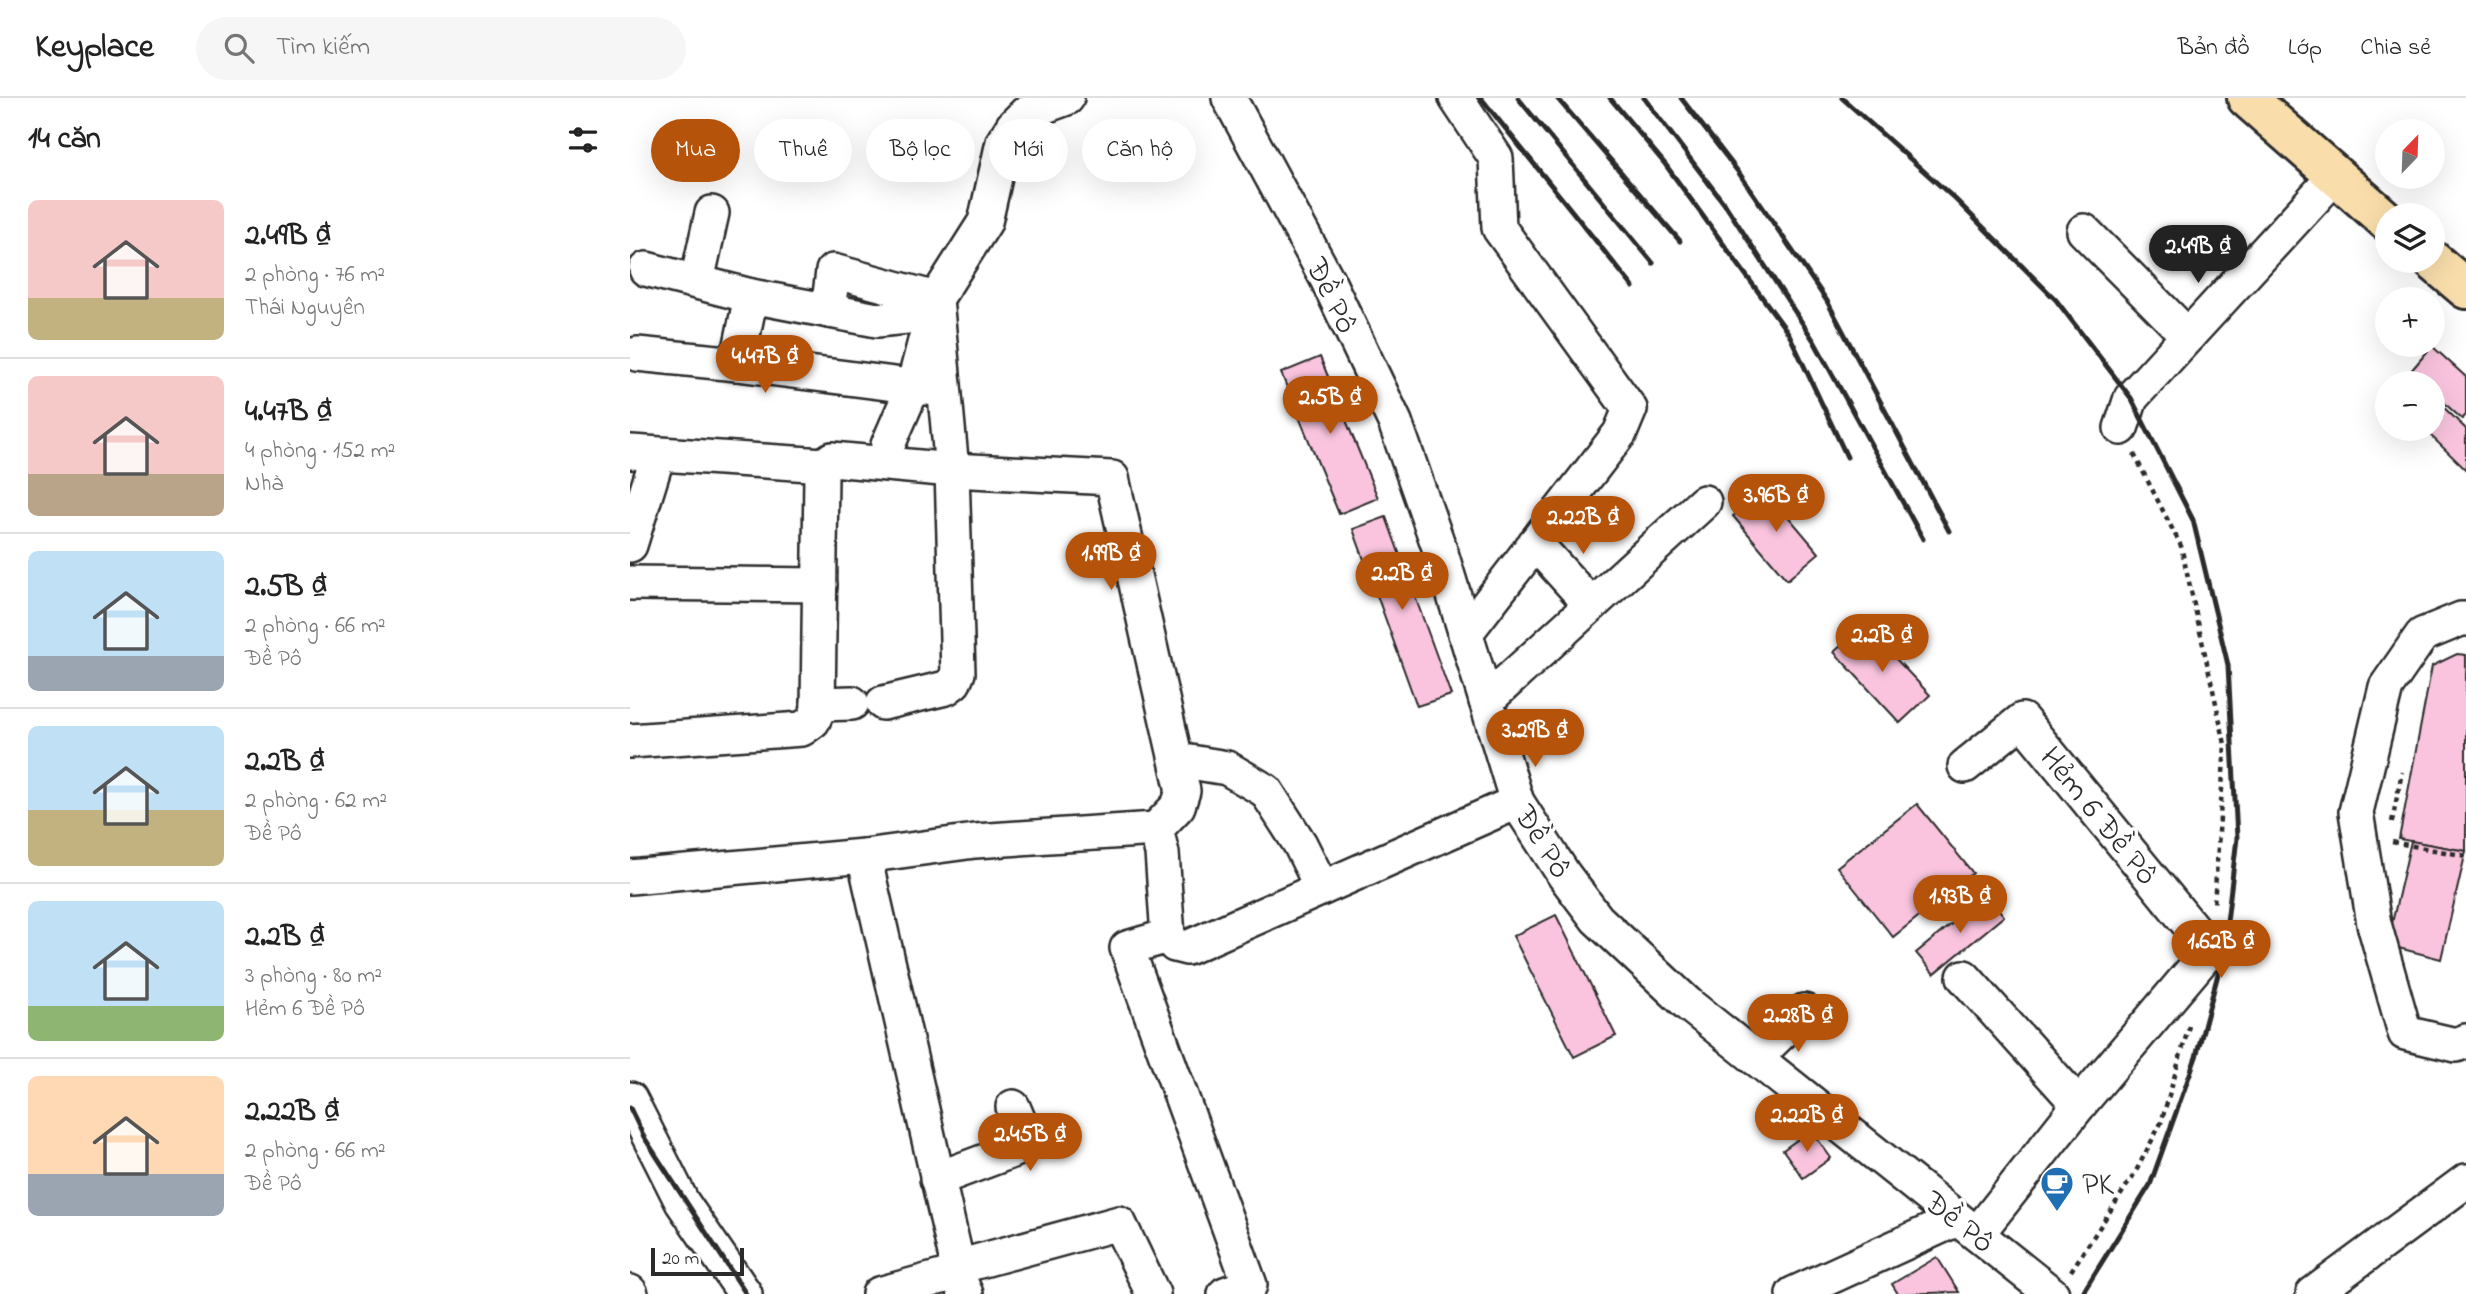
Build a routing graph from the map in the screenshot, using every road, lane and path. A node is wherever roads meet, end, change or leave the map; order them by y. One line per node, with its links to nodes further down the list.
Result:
1 (1067, 98): 5 (street)
2 (1229, 98): 32 (street, Đề Pô)
3 (1456, 98): 26 (street)
4 (2247, 98): 6 (main road)
5 (1024, 106): 15 (street)
6 (2335, 176): 7 (main road); 16 (street)
7 (2375, 211)
8 (712, 213): 12 (street)
9 (2084, 230): 16 (street)
10 (646, 270): 12 (street)
11 (2445, 271): 13 (main road)
12 (697, 281): 14 (street)
13 (2466, 289)
14 (751, 296): 15 (street); 18 (street)
15 (936, 299): 19 (street)
16 (2188, 336): 20 (street)
17 (637, 354): 18 (street)
18 (737, 365): 19 (street)
19 (929, 389): 22 (street); 24 (street)
20 (2121, 428)
21 (645, 454): 23 (street); 27 (street)
22 (886, 463): 23 (street); 24 (street)
23 (824, 465): 29 (street)
24 (952, 470): 34 (street); 36 (street)
25 (1704, 502): 30 (street)
26 (1535, 543): 30 (street); 32 (street)
27 (630, 545)
28 (630, 583): 29 (street)
29 (820, 585): 34 (street)
30 (1591, 605): 33 (street)
31 (2466, 619): 50 (street)
32 (1465, 634): 33 (street, Đề Pô)
33 (1486, 701): 39 (street, Đề Pô)
34 (818, 704): 35 (street)
35 (630, 741)
36 (1178, 760): 41 (street); 46 (street)
37 (2404, 762): 40 (path)
38 (1965, 766): 53 (street, Hẻm 6 Đề Pô)
39 (1517, 802): 46 (street); 51 (street, Đề Pô)
40 (2391, 828)
41 (1156, 829): 43 (street); 47 (street)
42 (2388, 841): 44 (path)
43 (864, 856): 45 (street); 55 (street)
44 (2466, 856)
45 (630, 877)
46 (1322, 888): 47 (street)
47 (1168, 936): 62 (street)
48 (1964, 977): 53 (street)
49 (1804, 1011): 51 (street)
50 (2466, 1041)
51 (1755, 1058): 57 (street, Đề Pô)
52 (630, 1099): 59 (street)
53 (2079, 1105): 57 (street, Hẻm 6 Đề Pô)
54 (1013, 1107): 55 (street)
55 (937, 1179): 58 (street)
56 (2466, 1181): 65 (street)
57 (1967, 1226): 63 (street); 64 (street, Đề Pô)
58 (960, 1281): 60 (street); 61 (street)
59 (745, 1294)
60 (879, 1294)
61 (1153, 1294)
62 (1225, 1294)
63 (1793, 1294)
64 (2052, 1294)
65 (2313, 1294)

